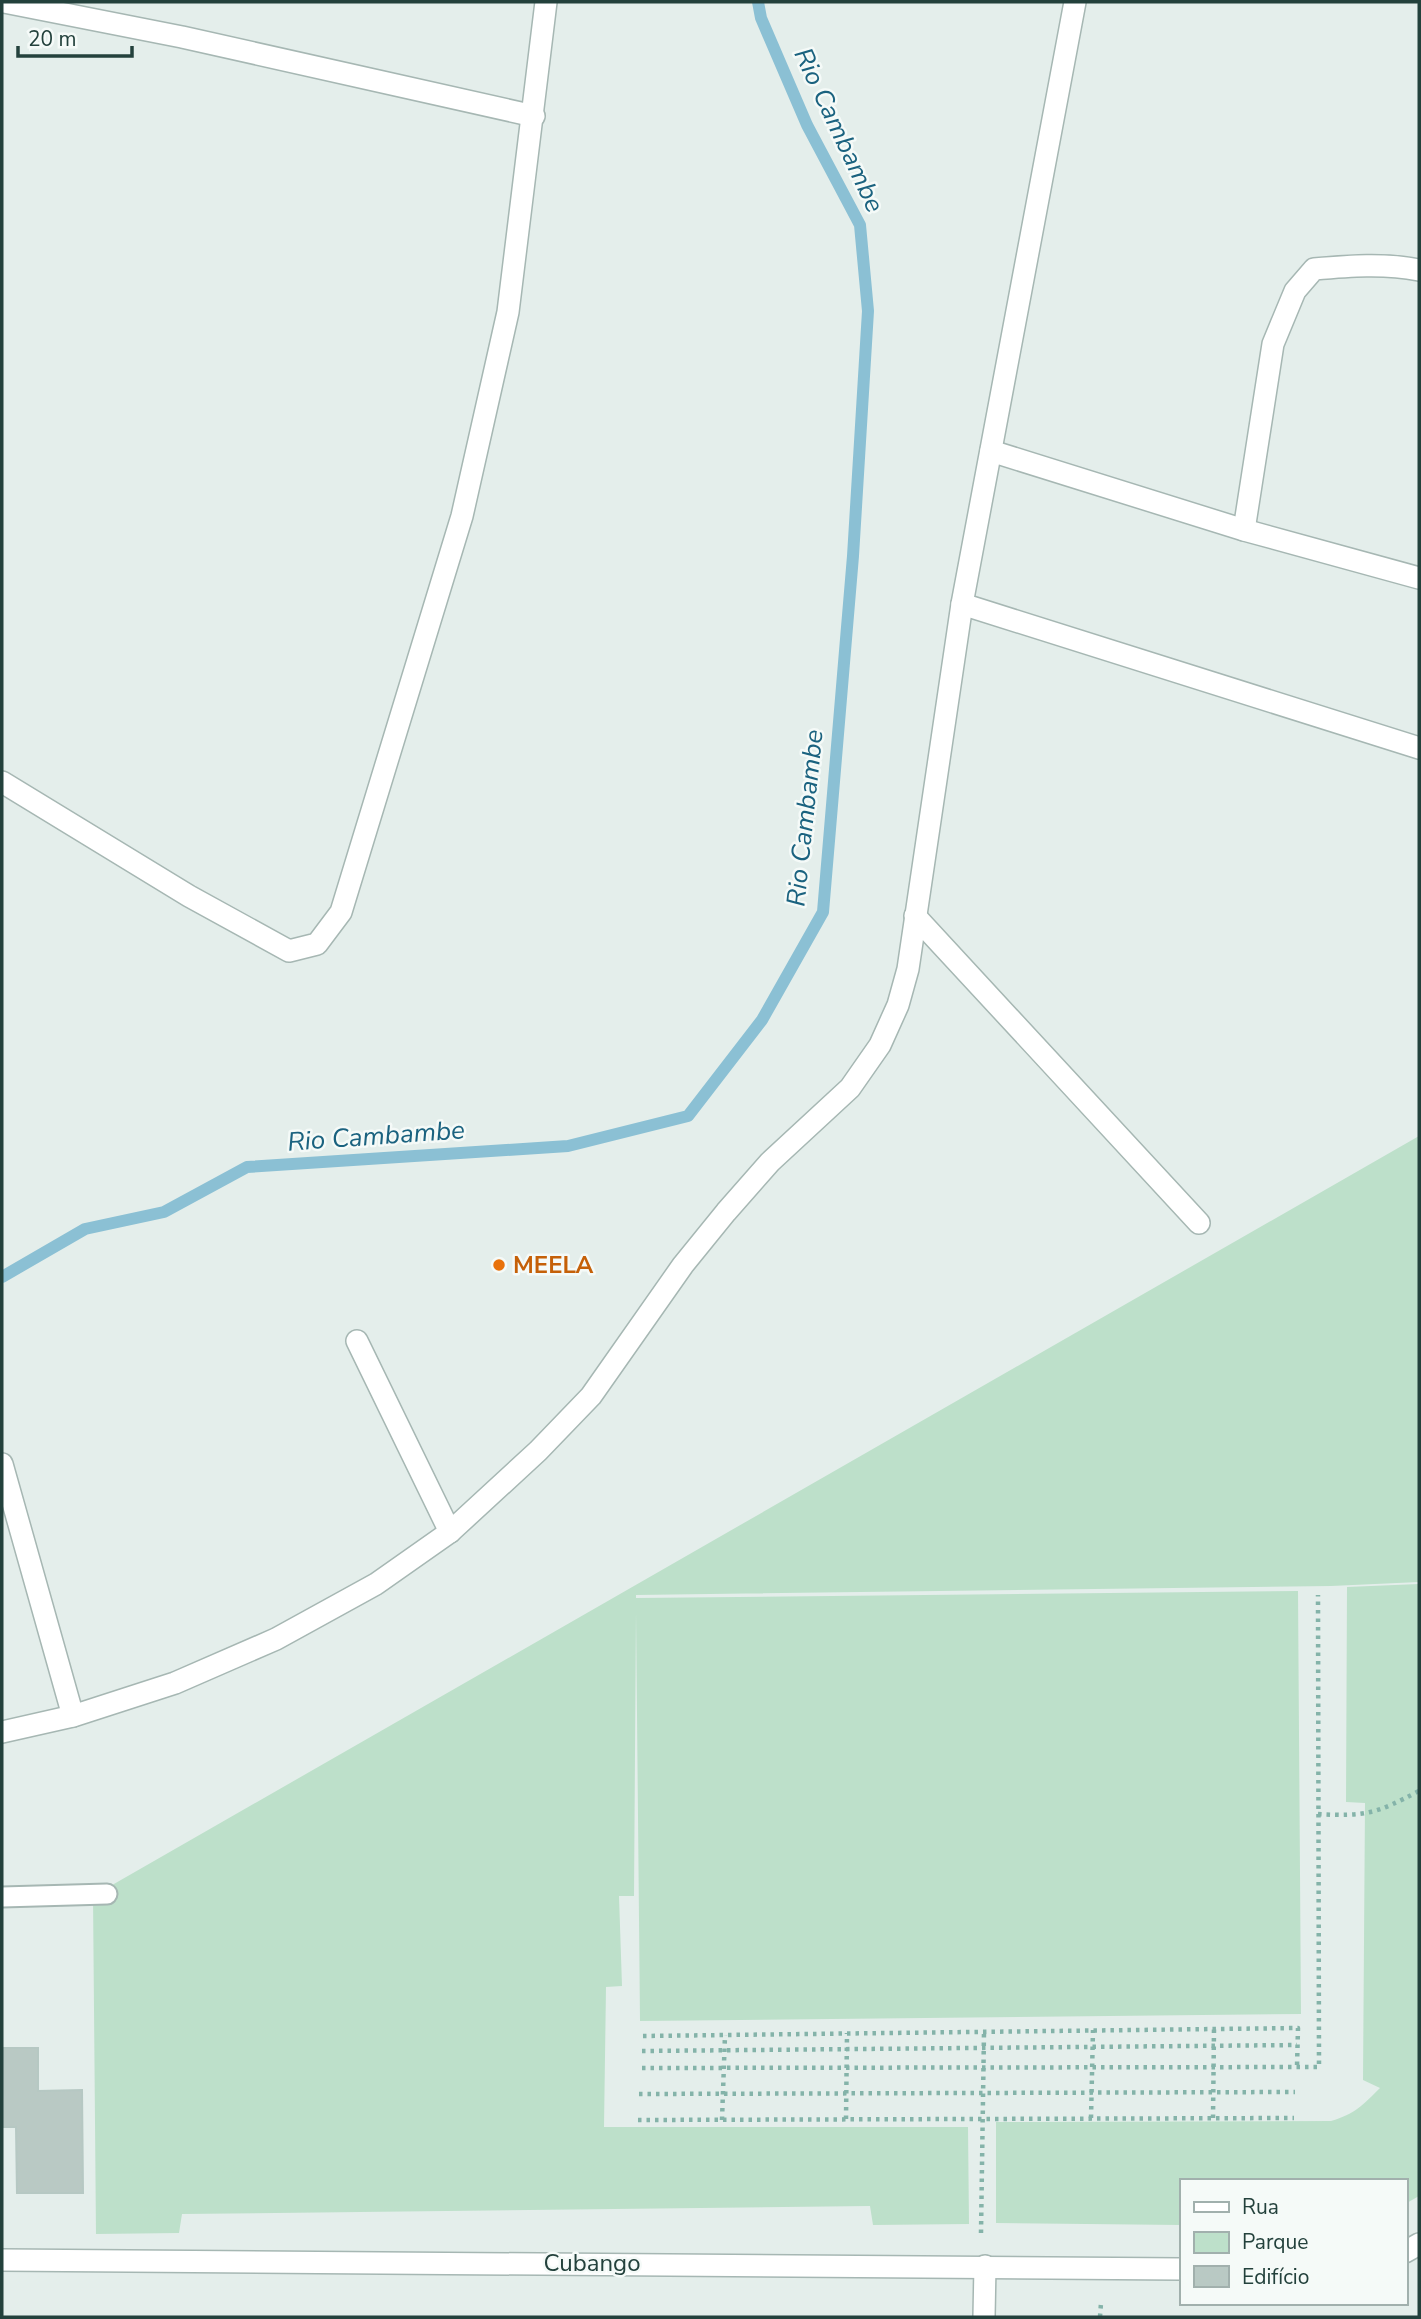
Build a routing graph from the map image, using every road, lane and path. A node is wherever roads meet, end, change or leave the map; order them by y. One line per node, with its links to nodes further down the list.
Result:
1 (4, 2): 4 (street)
2 (546, 2): 4 (street)
3 (1075, 2): 6 (street)
4 (534, 116): 11 (street)
5 (1419, 270): 7 (street)
6 (991, 451): 7 (street); 9 (street)
7 (1244, 530): 8 (street)
8 (1419, 578)
9 (961, 604): 10 (street); 12 (street)
10 (1419, 748)
11 (2, 782)
12 (915, 916): 13 (street); 16 (street)
13 (1199, 1223)
14 (357, 1341): 16 (street)
15 (2, 1464): 18 (street)
16 (450, 1532): 18 (street)
17 (1318, 1595): 21 (path)
18 (72, 1716): 19 (street)
19 (2, 1732)
20 (1419, 1791): 21 (path)
21 (1318, 1814): 38 (path)
22 (107, 1894): 23 (lane)
23 (2, 1897)
24 (1214, 2029): 25 (path); 30 (path); 31 (path)
25 (1093, 2030): 26 (path); 32 (path)
26 (984, 2032): 27 (path); 33 (path)
27 (847, 2034): 28 (path); 34 (path)
28 (725, 2035): 29 (path); 35 (path)
29 (643, 2036)
30 (1297, 2045): 31 (path); 38 (path)
31 (1214, 2046): 32 (path); 37 (path)
32 (1093, 2047): 33 (path); 41 (path)
33 (984, 2048): 34 (path); 40 (path)
34 (848, 2049): 35 (path); 39 (path)
35 (724, 2051): 36 (path); 43 (path)
36 (642, 2052)
37 (1214, 2066): 38 (path); 41 (path); 44 (path)
38 (1297, 2066)
39 (847, 2067): 40 (path); 43 (path); 50 (path)
40 (984, 2067): 41 (path); 46 (path)
41 (1092, 2067): 47 (path)
42 (642, 2068): 43 (path)
43 (724, 2068): 49 (path)
44 (1214, 2092): 45 (path); 47 (path); 52 (path)
45 (1295, 2092)
46 (984, 2093): 47 (path); 50 (path); 55 (path)
47 (1091, 2093): 51 (path)
48 (639, 2094): 49 (path)
49 (723, 2094): 50 (path); 57 (path)
50 (846, 2094): 54 (path)
51 (1091, 2118): 52 (path); 55 (path)
52 (1213, 2118): 53 (path)
53 (1294, 2118)
54 (846, 2119): 55 (path); 57 (path)
55 (983, 2119): 58 (path)
56 (638, 2120): 57 (path)
57 (722, 2120)
58 (981, 2233)
59 (2, 2260): 60 (street, Cubango)
60 (985, 2266): 61 (street, Cubango); 63 (street)
61 (1180, 2269)
62 (1101, 2303): 64 (path)
63 (984, 2317)
64 (1100, 2317)

